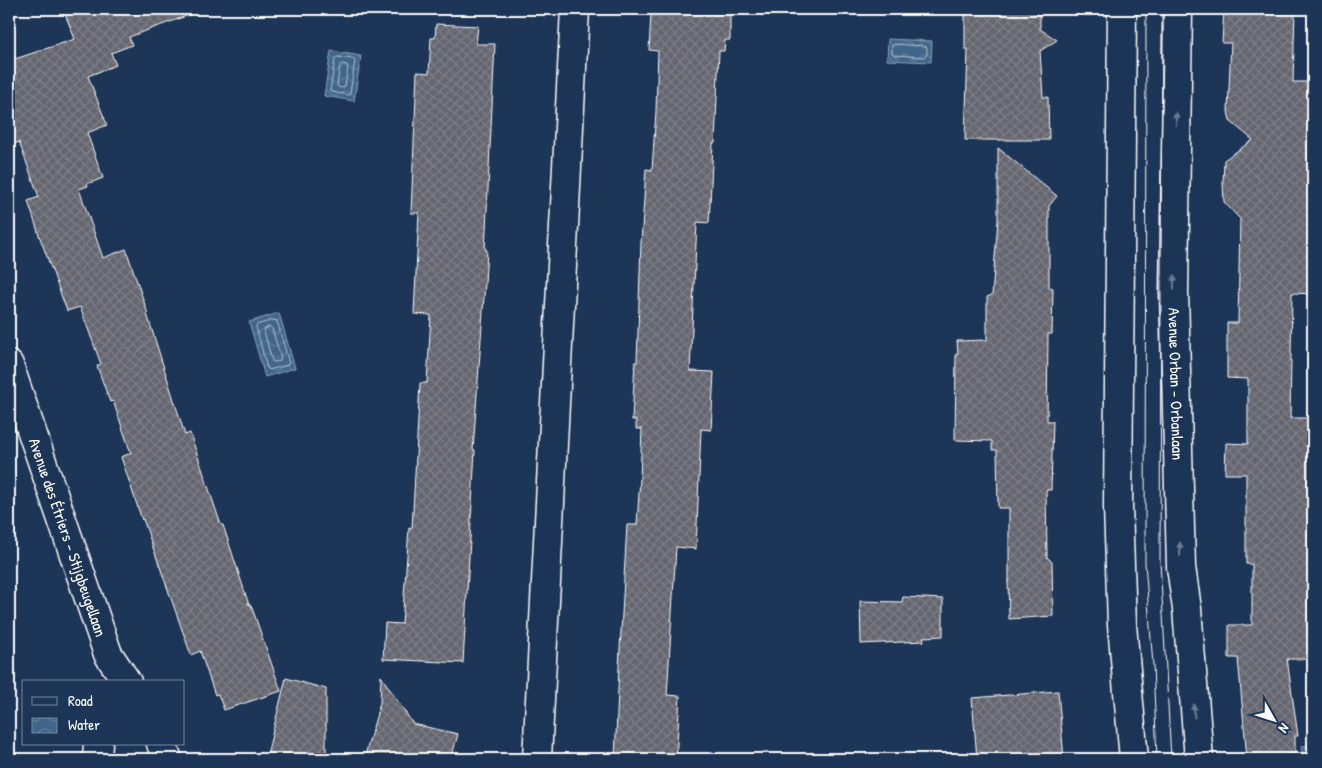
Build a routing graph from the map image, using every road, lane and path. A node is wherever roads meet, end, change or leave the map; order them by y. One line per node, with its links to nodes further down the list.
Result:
1 (575, 9): 12 (street)
2 (1122, 9): 13 (street)
3 (1178, 9): 14 (street, Avenue Orban - Orbanlaan, one-way to 3)
4 (9, 365): 5 (street, Avenue des Étriers - Stijgbeugellaan)
5 (108, 654): 6 (street, Avenue des Étriers - Stijgbeugellaan); 7 (street, Avenue des Étriers - Stijgbeugellaan)
6 (105, 680)
7 (126, 680)
8 (98, 746): 10 (street)
9 (162, 746): 11 (street)
10 (97, 759)
11 (168, 759)
12 (537, 759)
13 (1134, 759)
14 (1199, 759)

